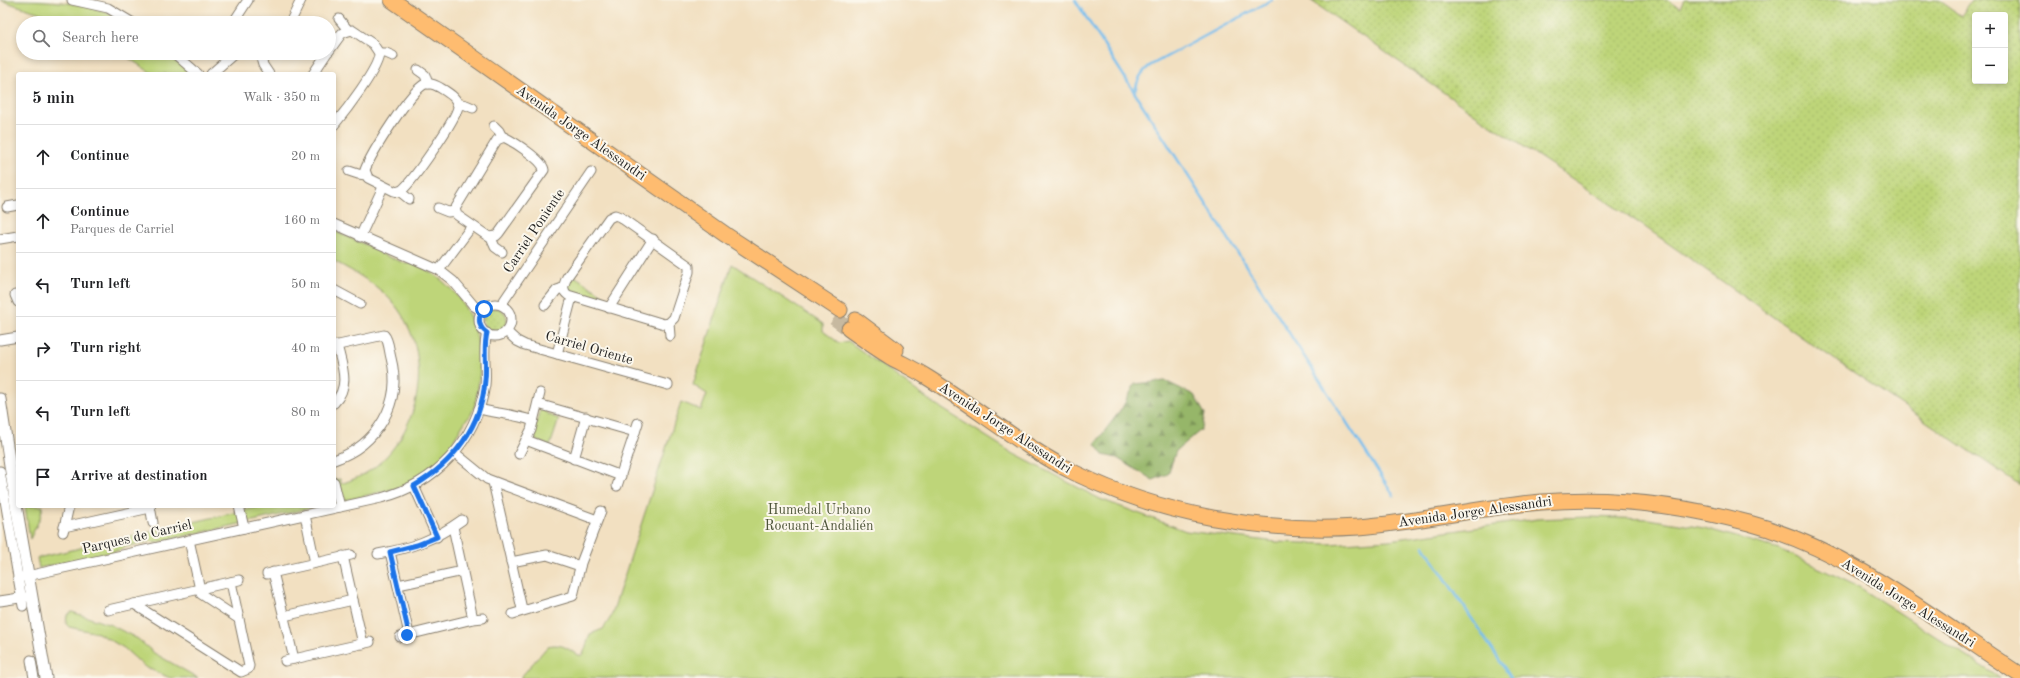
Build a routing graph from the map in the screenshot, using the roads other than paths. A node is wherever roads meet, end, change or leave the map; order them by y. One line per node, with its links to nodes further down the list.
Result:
1 (72, 0): 6 (street)
2 (99, 0): 6 (street)
3 (248, 0): 8 (street)
4 (301, 0): 9 (street)
5 (392, 0): 57 (highway, Avenida Jorge Alessandri)
6 (108, 8): 7 (street)
7 (121, 16)
8 (238, 16)
9 (293, 16)
10 (338, 19): 11 (street)
11 (348, 30): 12 (street); 13 (street)
12 (336, 41)
13 (379, 53): 14 (street); 27 (street)
14 (393, 56)
15 (182, 60): 20 (street)
16 (227, 60): 21 (street)
17 (262, 60): 22 (street)
18 (322, 60): 23 (street)
19 (418, 70): 24 (street)
20 (196, 72)
21 (213, 72)
22 (268, 72)
23 (313, 72)
24 (428, 84): 25 (street); 32 (street)
25 (457, 104): 26 (street); 34 (street)
26 (472, 108)
27 (336, 122)
28 (494, 126): 29 (street)
29 (502, 137): 39 (street); 44 (street)
30 (349, 171): 32 (street)
31 (591, 172): 53 (street, Carriel Poniente)
32 (366, 174): 33 (street)
33 (383, 187): 34 (street); 43 (street)
34 (399, 191): 35 (street)
35 (409, 199)
36 (16, 205): 37 (street)
37 (7, 207)
38 (438, 208): 39 (street)
39 (455, 211): 41 (street)
40 (336, 225): 43 (street)
41 (472, 226): 44 (street); 48 (street)
42 (16, 236): 45 (street)
43 (360, 237): 48 (street)
44 (491, 238): 47 (street)
45 (0, 239)
46 (653, 239): 49 (street); 55 (street); 58 (street)
47 (502, 252)
48 (439, 270): 56 (street)
49 (563, 288): 51 (street); 54 (street)
50 (336, 291): 52 (street)
51 (572, 297): 55 (street); 66 (street)
52 (360, 304)
53 (501, 305): 56 (street); 60 (street)
54 (545, 305)
55 (609, 308): 58 (street)
56 (482, 311): 61 (street)
57 (837, 314)
58 (669, 323): 62 (street)
59 (853, 325): 123 (highway, Avenida Jorge Alessandri)
60 (506, 331): 61 (street); 66 (street, Carriel Oriente)
61 (487, 333): 72 (street, Parques de Carriel)
62 (670, 336)
63 (16, 337): 64 (street)
64 (0, 340)
65 (336, 346): 70 (street); 79 (street)
66 (557, 354): 67 (street, Carriel Oriente)
67 (668, 385)
68 (540, 393): 71 (street)
69 (0, 399): 86 (street)
70 (336, 400)
71 (538, 404): 73 (street); 74 (street)
72 (479, 409): 74 (street); 76 (street, Parques de Carriel)
73 (586, 417): 78 (street); 81 (street)
74 (533, 421): 75 (street)
75 (526, 440): 77 (street); 78 (street)
76 (455, 453): 82 (street); 83 (street, Parques de Carriel)
77 (519, 454)
78 (574, 458): 81 (street)
79 (336, 459)
80 (0, 472): 108 (street)
81 (621, 476): 84 (street)
82 (493, 482): 104 (street); 106 (street)
83 (414, 486): 87 (street, Parques de Carriel); 100 (street)
84 (617, 486)
85 (336, 490): 87 (street)
86 (16, 497)
87 (340, 507): 94 (street, Parques de Carriel)
88 (17, 508): 108 (street)
89 (68, 508): 90 (street)
90 (146, 508)
91 (150, 508): 97 (street)
92 (239, 508): 99 (street)
93 (335, 508): 95 (street, Parques de Carriel)
94 (336, 508)
95 (304, 514): 99 (street, Parques de Carriel); 105 (street)
96 (462, 520): 98 (street)
97 (154, 523)
98 (453, 527): 100 (street); 107 (street)
99 (244, 528): 101 (street, Parques de Carriel)
100 (437, 537): 102 (street)
101 (189, 540): 108 (street, Parques de Carriel); 110 (street)
102 (390, 552): 103 (street); 109 (street)
103 (378, 554)
104 (511, 562): 106 (street); 116 (street)
105 (315, 563): 112 (street); 118 (street)
106 (580, 566): 116 (street)
107 (463, 571): 109 (street); 121 (street)
108 (23, 577): 111 (street)
109 (398, 585): 121 (street)
110 (199, 589): 114 (street); 120 (street); 120 (street)
111 (26, 600): 113 (street); 125 (street)
112 (353, 600): 118 (street); 118 (street)
113 (0, 601)
114 (134, 604): 115 (street); 120 (street)
115 (108, 610)
116 (522, 610): 117 (street)
117 (513, 614)
118 (284, 616)
119 (484, 618): 121 (street)
120 (239, 619)
121 (473, 619)
122 (31, 660): 124 (street)
123 (2020, 675)
124 (34, 678)
125 (46, 678)

